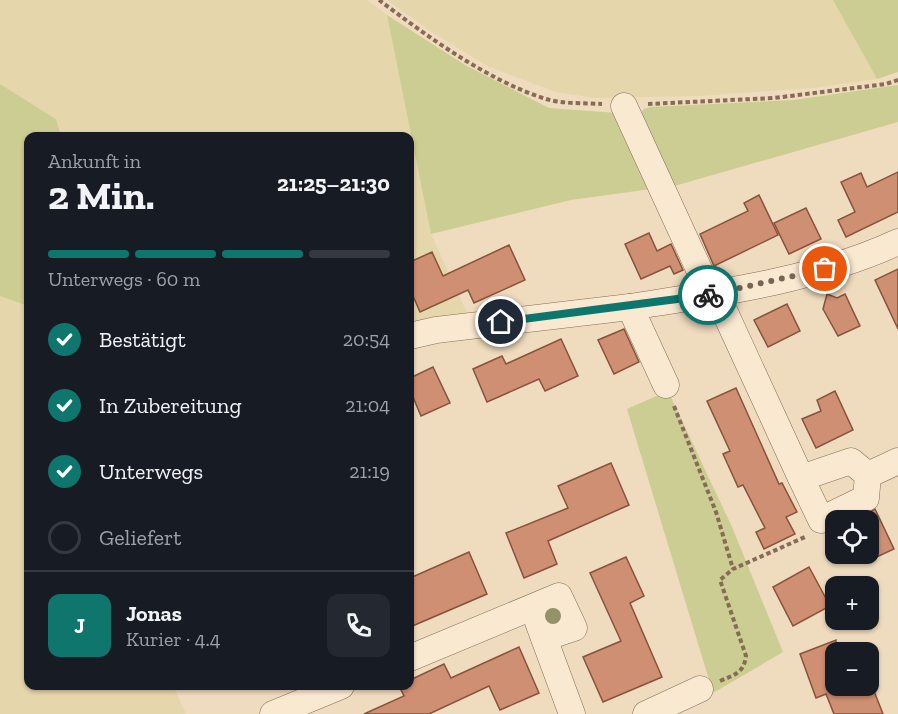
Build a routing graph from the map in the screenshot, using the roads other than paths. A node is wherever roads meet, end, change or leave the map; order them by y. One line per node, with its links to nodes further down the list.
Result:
1 (624, 106): 3 (street)
2 (898, 242): 3 (street)
3 (716, 293): 4 (street); 9 (street)
4 (630, 307): 5 (street); 6 (street)
5 (414, 335)
6 (666, 386)
7 (898, 461): 8 (street)
8 (868, 474): 9 (street); 9 (street)
9 (801, 478)
10 (414, 656): 15 (street)
11 (700, 689): 16 (street)
12 (334, 690): 13 (street)
13 (300, 708): 14 (street)
14 (273, 714)
15 (572, 714)
16 (646, 714)

